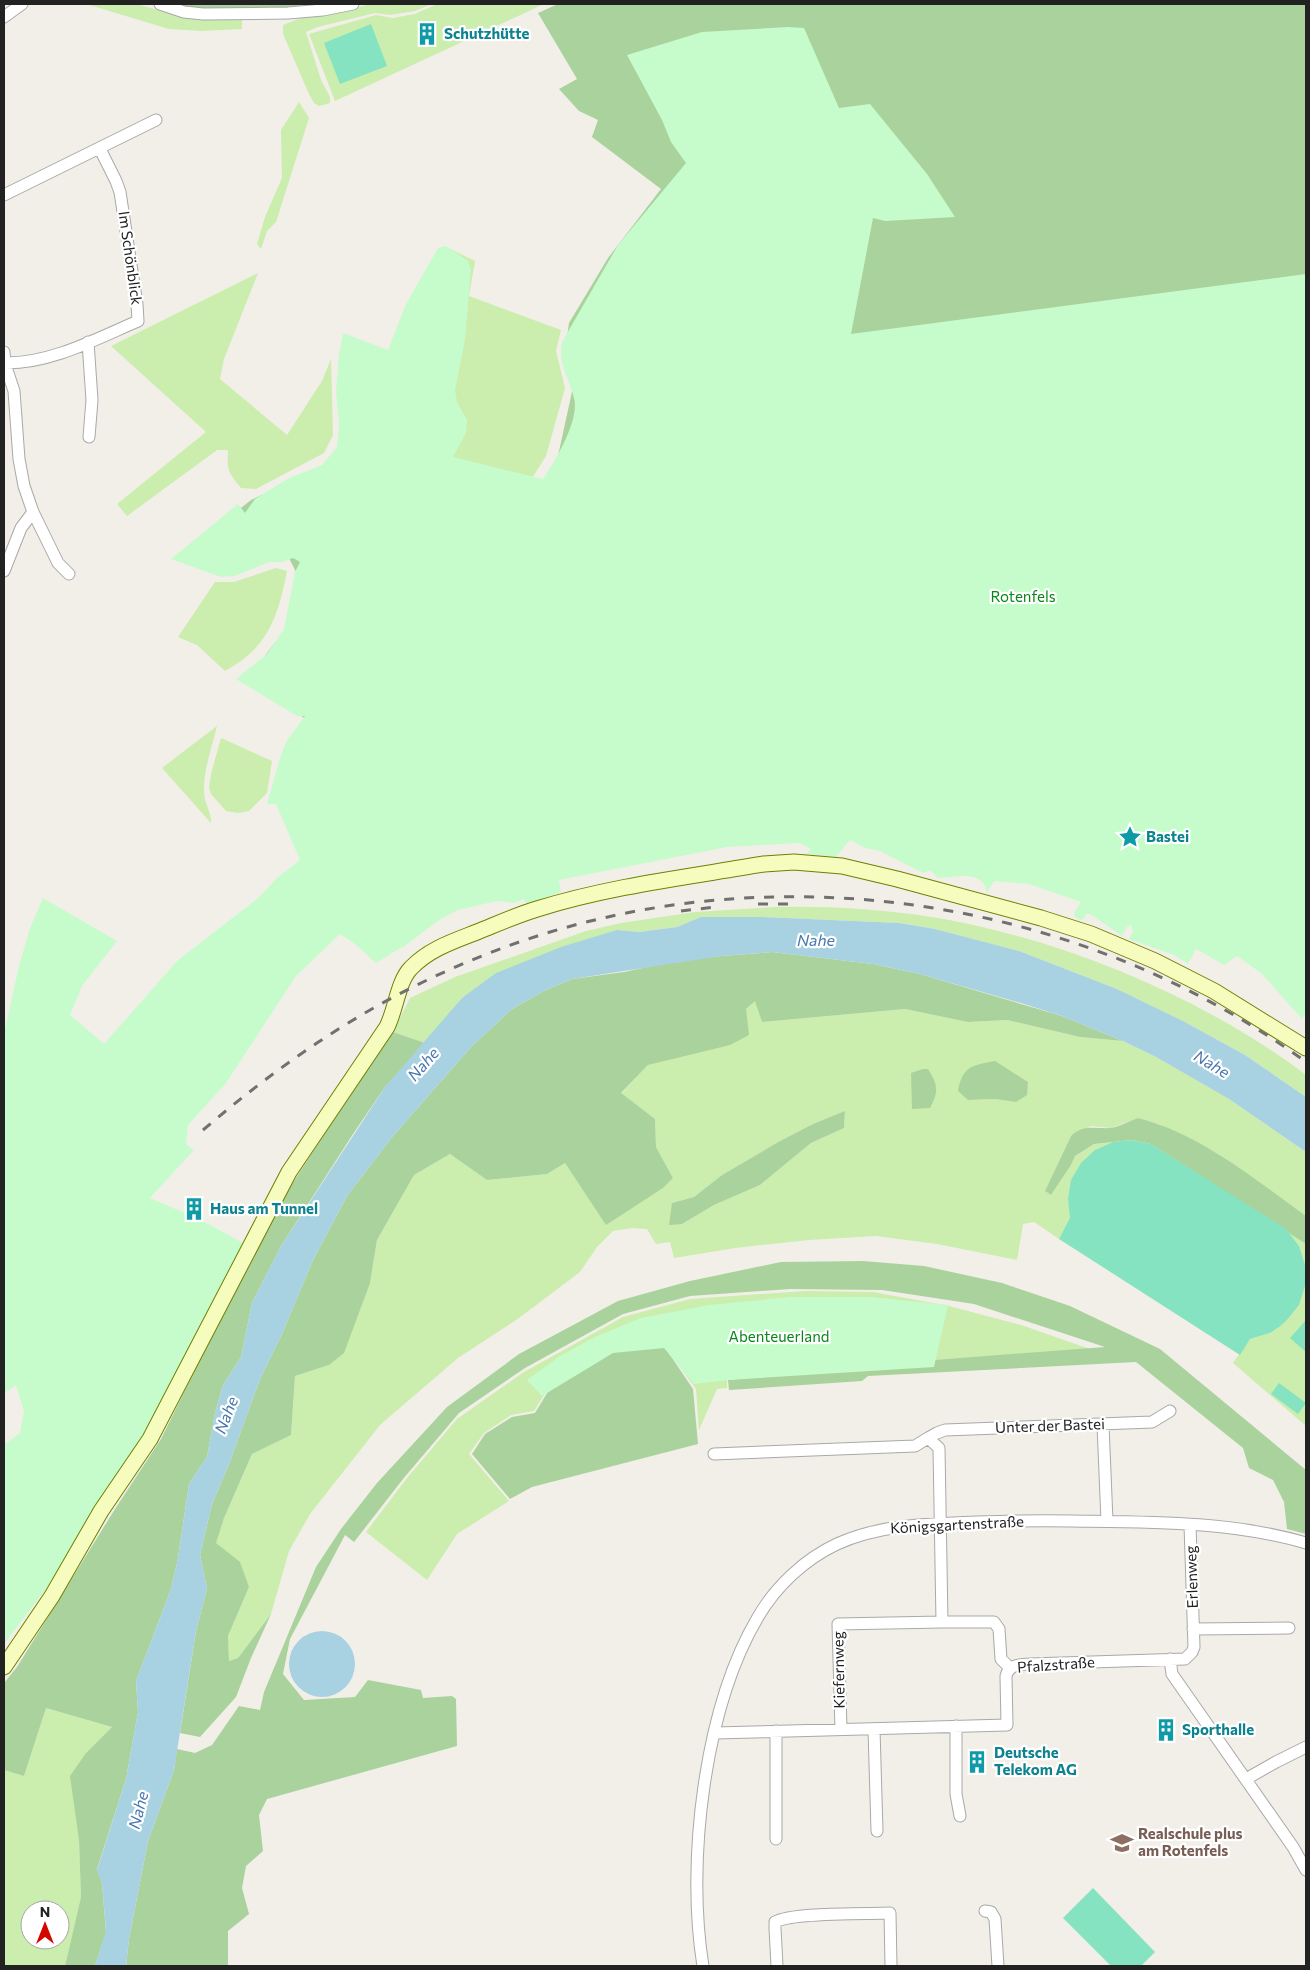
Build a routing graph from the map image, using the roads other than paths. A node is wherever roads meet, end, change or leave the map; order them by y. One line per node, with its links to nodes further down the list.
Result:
1 (22, 4): 4 (street)
2 (160, 4): 3 (street)
3 (353, 4)
4 (4, 17)
5 (156, 120): 6 (street)
6 (100, 149): 7 (street); 8 (street, Im Schönblick)
7 (4, 195)
8 (88, 342): 9 (street, Im Schönblick); 10 (street)
9 (4, 360): 11 (street)
10 (88, 437)
11 (34, 512): 12 (street); 13 (street)
12 (4, 571)
13 (69, 574)
14 (1306, 1048): 27 (main road)
15 (1170, 1411): 16 (street, Unter der Bastei)
16 (1103, 1425): 17 (street, Unter der Bastei); 19 (street)
17 (928, 1438): 18 (street, Unter der Bastei); 20 (street)
18 (714, 1454)
19 (1107, 1521): 20 (street, Königsgartenstraße); 21 (street, Königsgartenstraße)
20 (941, 1524): 23 (street); 33 (street, Königsgartenstraße)
21 (1190, 1525): 22 (street, Königsgartenstraße); 25 (street, Erlenweg)
22 (1306, 1543)
23 (942, 1622): 28 (street, Kiefernweg); 31 (street, Kiefernweg)
24 (1289, 1628): 25 (street, Erlenweg)
25 (1194, 1629): 26 (street, Erlenweg)
26 (1170, 1659): 28 (street, Pfalzstraße); 35 (street)
27 (4, 1667)
28 (1010, 1668): 29 (street, Pfalzstraße)
29 (956, 1726): 30 (street, Pfalzstraße); 36 (street)
30 (874, 1728): 31 (street, Pfalzstraße); 37 (street)
31 (841, 1729): 32 (street, Pfalzstraße)
32 (776, 1731): 33 (street, Pfalzstraße); 38 (street)
33 (715, 1733): 41 (street, Königsgartenstraße)
34 (1306, 1747): 35 (street)
35 (1246, 1779): 39 (street)
36 (960, 1816)
37 (877, 1831)
38 (776, 1839)
39 (1305, 1866)
40 (985, 1911): 44 (street)
41 (703, 1966)
42 (777, 1966): 43 (street)
43 (890, 1966)
44 (998, 1966)

